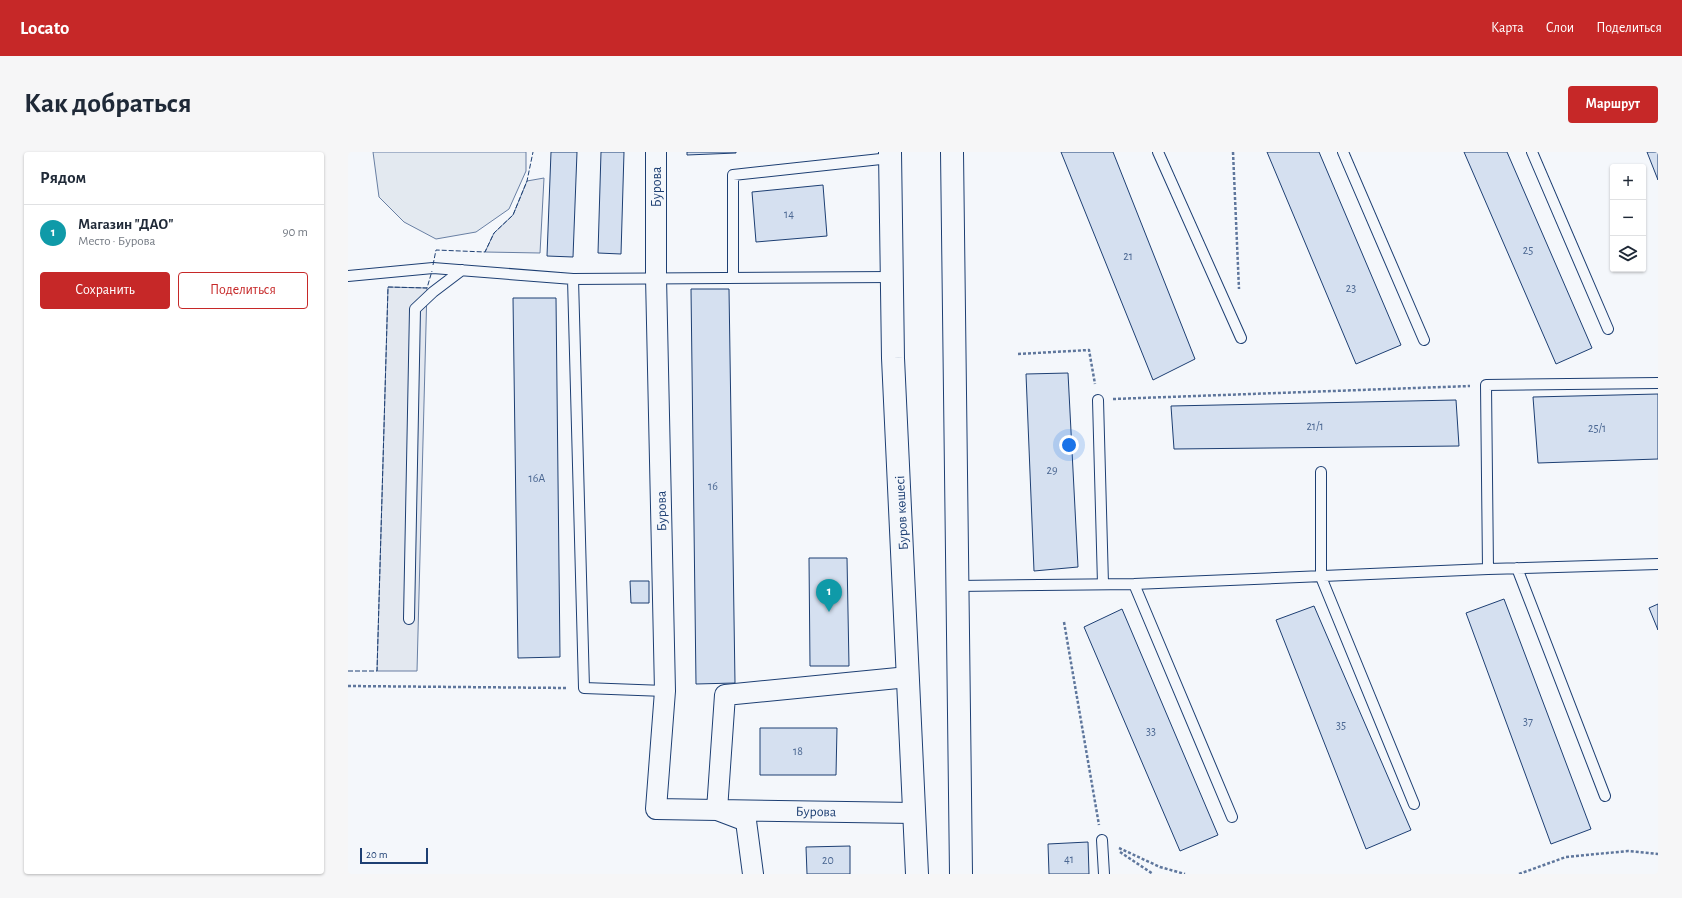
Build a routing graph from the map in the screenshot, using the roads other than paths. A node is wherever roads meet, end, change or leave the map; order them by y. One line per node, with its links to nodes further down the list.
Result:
1 (656, 152): 9 (street, Бурова)
2 (952, 152): 25 (main road)
3 (1158, 152): 14 (lane)
4 (1343, 152): 15 (lane)
5 (1532, 152): 13 (lane)
6 (890, 155): 10 (lane); 11 (main road, Буров көшесі)
7 (462, 270): 8 (lane); 12 (lane); 26 (lane)
8 (348, 276)
9 (656, 278): 10 (lane); 12 (lane); 28 (street, Бурова)
10 (733, 278): 11 (lane)
11 (892, 278): 27 (main road, Буров көшесі)
12 (573, 279): 28 (lane)
13 (1608, 329)
14 (1241, 338)
15 (1424, 340)
16 (1658, 383): 21 (lane)
17 (1098, 400): 23 (lane)
18 (1321, 472): 22 (lane)
19 (1658, 564): 20 (lane)
20 (1517, 568): 21 (lane); 29 (lane)
21 (1488, 569): 22 (lane)
22 (1321, 577): 24 (lane); 30 (lane)
23 (1103, 584): 24 (lane); 25 (lane)
24 (1134, 584): 33 (lane)
25 (957, 586): 37 (main road)
26 (409, 619)
27 (908, 677): 31 (street); 32 (main road, Буров көшесі)
28 (664, 691): 31 (street, Бурова)
29 (1605, 796)
30 (1414, 804)
31 (717, 810): 32 (street, Бурова); 35 (street, Бурова)
32 (914, 812): 36 (main road, Буров көшесі)
33 (1232, 817)
34 (1102, 840): 38 (lane)
35 (753, 874)
36 (917, 874)
37 (961, 874)
38 (1104, 874)

